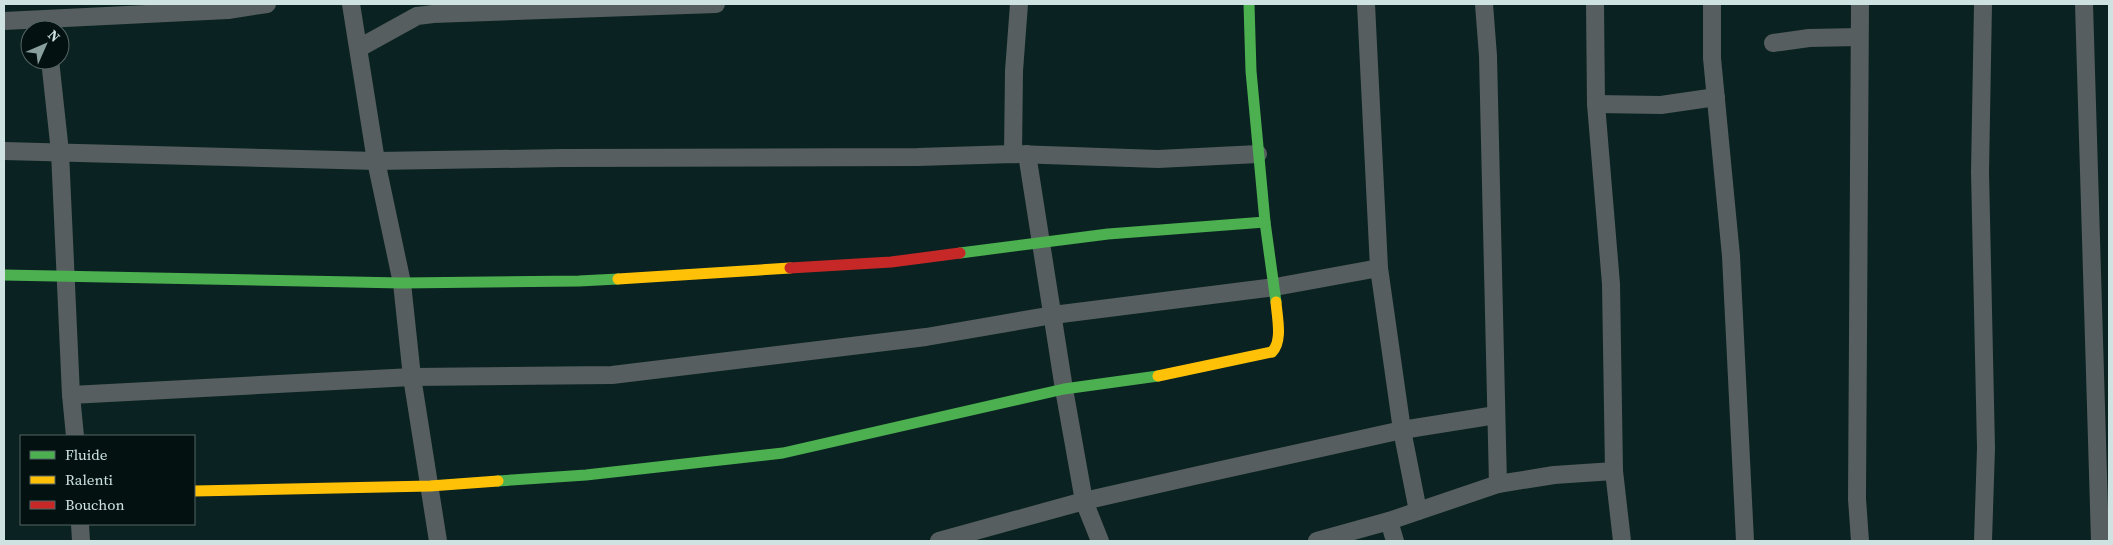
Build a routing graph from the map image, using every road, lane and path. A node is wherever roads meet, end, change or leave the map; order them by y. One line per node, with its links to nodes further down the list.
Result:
1 (267, 4): 13 (street)
2 (351, 4): 17 (street)
3 (716, 4): 17 (street)
4 (1019, 4): 23 (street)
5 (1249, 4): 24 (street)
6 (1366, 4): 28 (street)
7 (1484, 4): 37 (street)
8 (1595, 4): 20 (street)
9 (1712, 4): 19 (street)
10 (1860, 4): 15 (street)
11 (1982, 4): 57 (street)
12 (2084, 4): 58 (street)
13 (46, 18): 14 (street)
14 (4, 21)
15 (1859, 37): 16 (street); 56 (street)
16 (1773, 43)
17 (359, 48): 25 (street)
18 (51, 70): 22 (street)
19 (1716, 97): 20 (street); 55 (street)
20 (1596, 104): 40 (street)
21 (4, 151): 22 (street)
22 (60, 152): 25 (street); 30 (street)
23 (1020, 154): 24 (street); 25 (street); 27 (street)
24 (1258, 154): 26 (street)
25 (376, 161): 31 (street)
26 (1265, 222): 27 (street); 32 (street)
27 (1040, 242): 31 (street); 33 (street)
28 (1379, 268): 32 (street); 38 (street)
29 (4, 275): 30 (street)
30 (65, 276): 31 (street); 36 (street)
31 (402, 283): 34 (street)
32 (1275, 287): 33 (street); 35 (street)
33 (1053, 315): 34 (street); 35 (street)
34 (412, 377): 36 (street); 42 (street)
35 (1064, 389): 42 (street); 44 (street)
36 (71, 396): 39 (street)
37 (1496, 415): 38 (street); 41 (street)
38 (1402, 430): 44 (street); 45 (street)
39 (75, 435)
40 (1614, 471): 41 (street); 54 (street)
41 (1498, 484): 45 (street)
42 (430, 486): 43 (street); 49 (street)
43 (195, 491)
44 (1084, 501): 50 (street); 51 (street)
45 (1418, 511): 46 (street)
46 (1389, 521): 52 (street); 53 (street)
47 (80, 525): 48 (street)
48 (81, 541)
49 (438, 541)
50 (939, 541)
51 (1100, 541)
52 (1317, 541)
53 (1395, 541)
54 (1622, 541)
55 (1745, 541)
56 (1860, 541)
57 (1983, 541)
58 (2100, 541)

